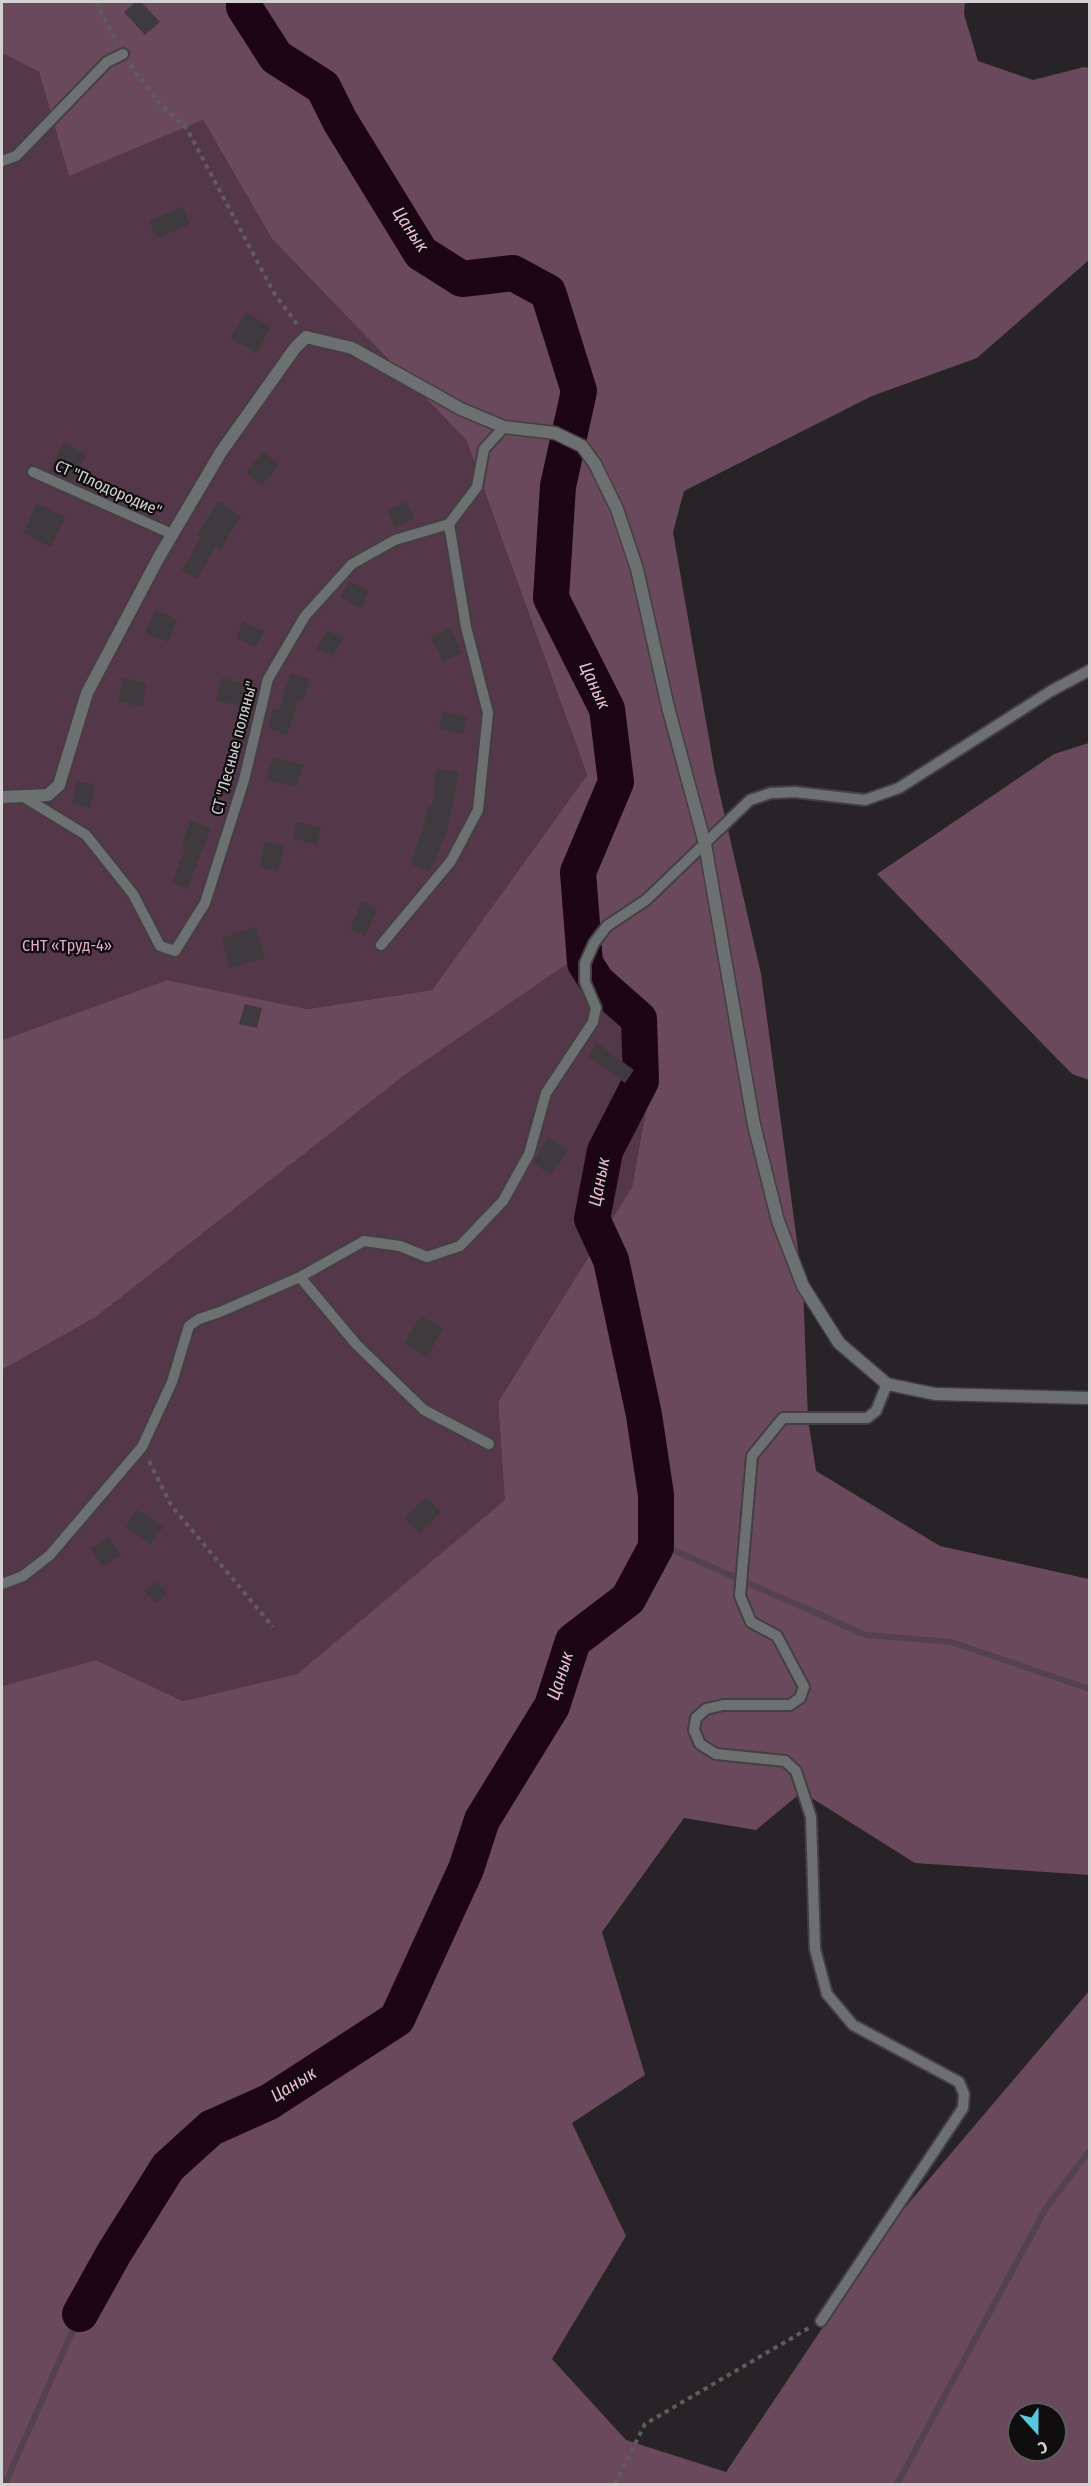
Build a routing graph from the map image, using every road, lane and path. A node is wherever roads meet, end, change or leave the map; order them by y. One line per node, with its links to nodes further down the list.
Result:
1 (96, 2): 2 (path)
2 (123, 54): 3 (lane); 4 (path)
3 (2, 161)
4 (306, 337): 5 (street); 8 (street)
5 (504, 427): 7 (lane); 12 (street)
6 (33, 472): 8 (lane, СТ "Плодородие")
7 (449, 524): 10 (lane, СТ "Лесные поляны"); 13 (lane)
8 (172, 534): 10 (street)
9 (1089, 670): 12 (lane)
10 (22, 796): 11 (street)
11 (2, 797)
12 (705, 844): 14 (lane); 15 (street)
13 (381, 945)
14 (300, 1277): 17 (lane); 18 (lane)
15 (887, 1384): 16 (street); 21 (lane)
16 (1089, 1398)
17 (489, 1444)
18 (142, 1447): 19 (lane); 20 (path)
19 (2, 1584)
20 (273, 1627)
21 (821, 2321): 22 (path)
22 (615, 2484)

